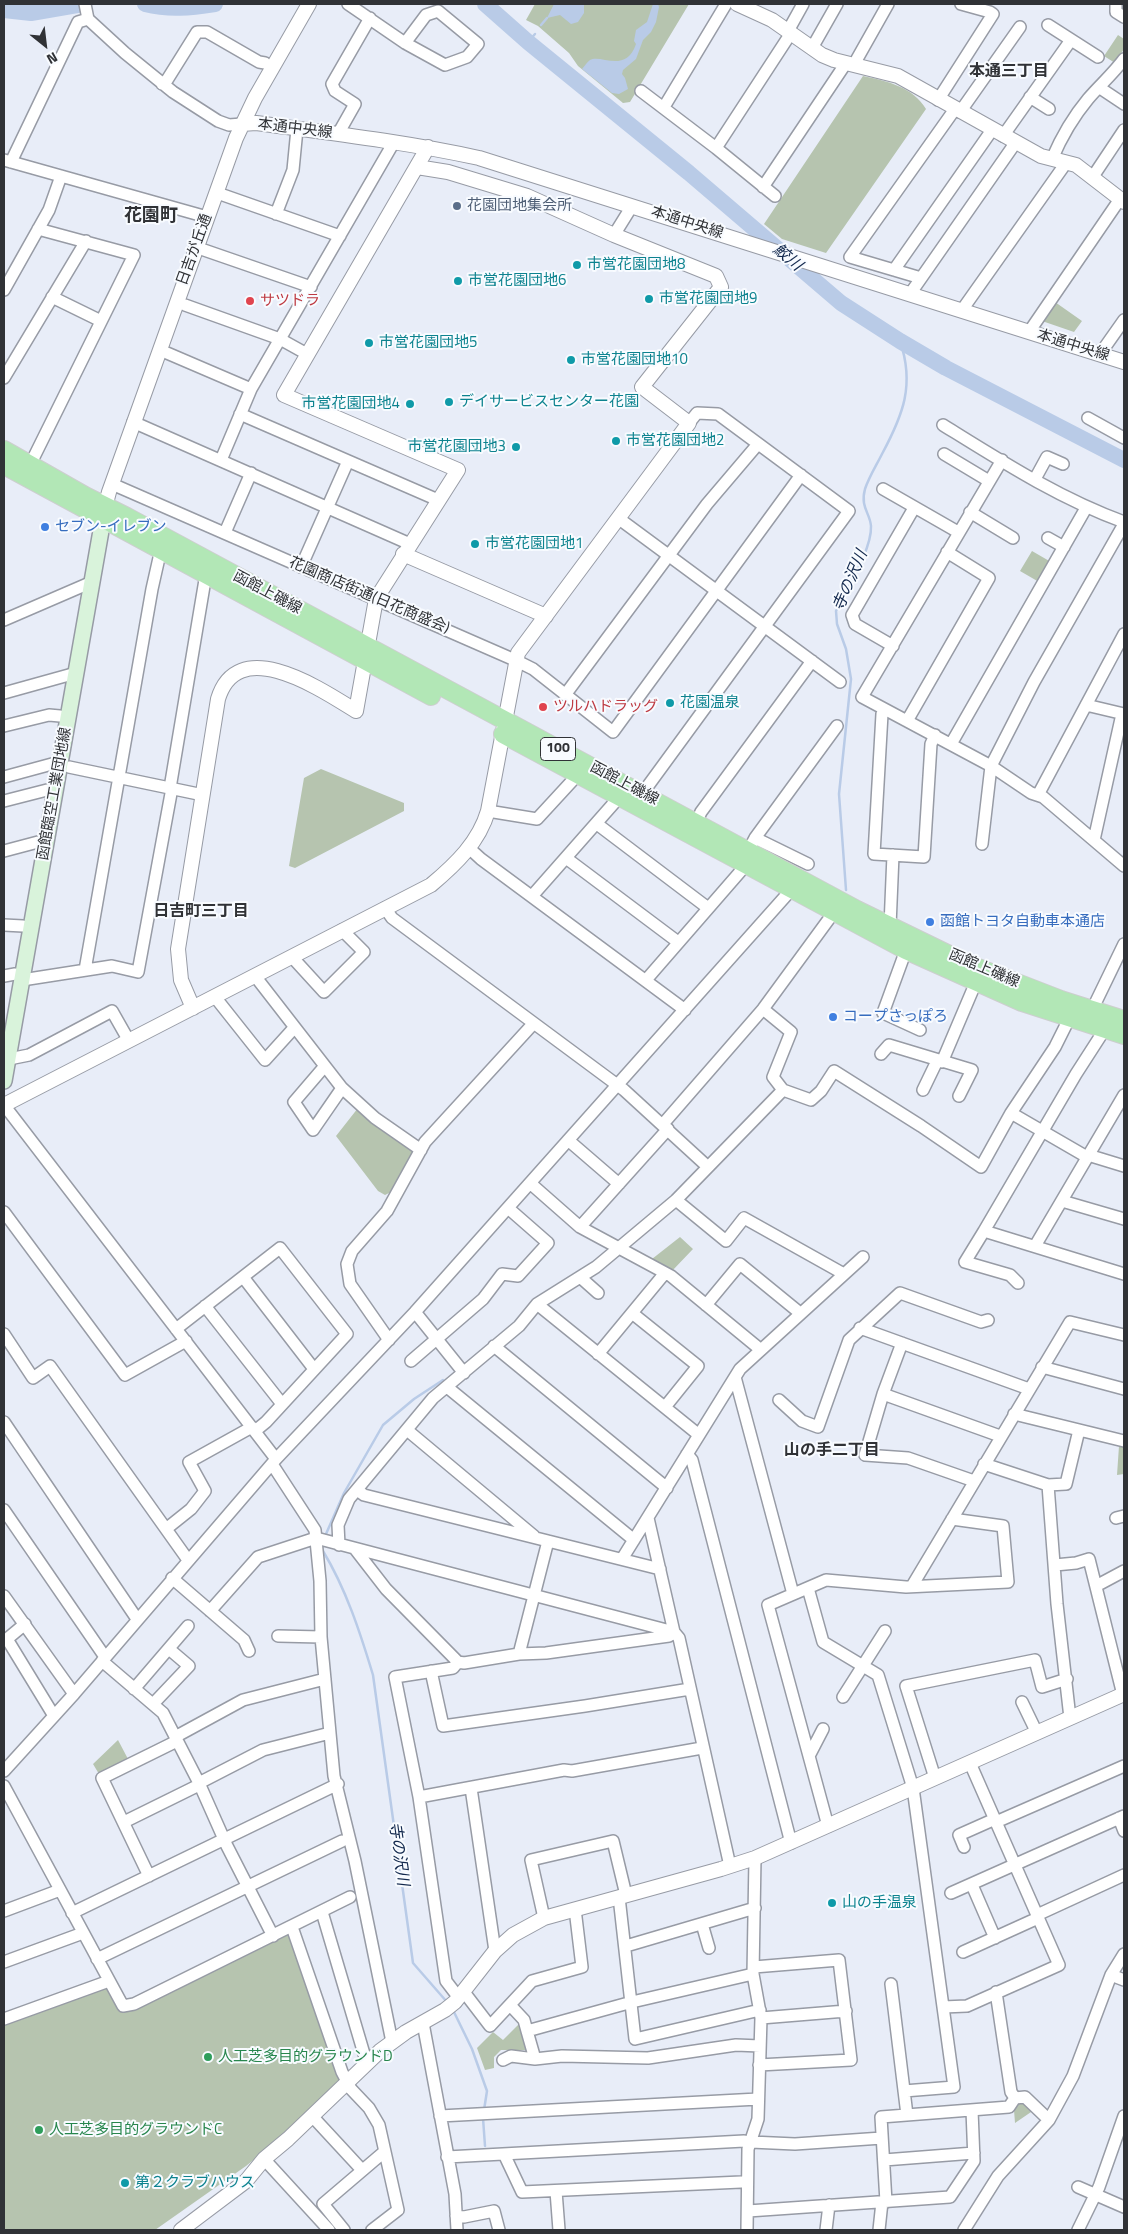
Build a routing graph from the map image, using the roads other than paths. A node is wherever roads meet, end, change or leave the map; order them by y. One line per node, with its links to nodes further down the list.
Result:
1 (310, 4): 33 (street, 日吉が丘通)
2 (348, 4): 13 (street)
3 (726, 4): 30 (street)
4 (737, 4): 10 (street)
5 (803, 4): 16 (street)
6 (837, 4): 19 (street)
7 (888, 4): 22 (street)
8 (961, 4): 28 (street)
9 (1116, 4): 12 (street)
10 (755, 7): 16 (street)
11 (86, 12): 24 (street); 43 (street)
12 (1124, 17)
13 (370, 18): 18 (street); 37 (street)
14 (1048, 25): 17 (street)
15 (1020, 27): 32 (street)
16 (789, 32): 19 (street); 41 (street)
17 (1071, 40): 20 (street); 27 (street)
18 (405, 43): 18 (street)
19 (812, 48): 22 (street)
20 (1098, 57)
21 (1124, 59): 25 (street)
22 (852, 61): 28 (street); 48 (street)
23 (265, 62): 24 (street)
24 (162, 84): 33 (street)
25 (1100, 88): 29 (street); 42 (street)
26 (641, 91): 30 (street)
27 (1030, 97): 31 (street); 36 (street)
28 (938, 100): 32 (street)
29 (1124, 104)
30 (664, 107): 41 (street)
31 (1049, 109)
32 (957, 111): 36 (street); 60 (street)
33 (242, 124): 34 (street, 本通中央線); 54 (street, 日吉が丘通)
34 (296, 129): 37 (street, 本通中央線); 53 (street)
35 (1124, 130): 47 (street)
36 (998, 133): 39 (street); 60 (street)
37 (338, 134): 38 (street, 本通中央線)
38 (394, 142): 40 (street, 本通中央線); 57 (street)
39 (1016, 142): 42 (street); 61 (street)
40 (428, 148): 45 (street); 52 (street, 本通中央線)
41 (716, 148): 48 (street)
42 (1052, 159): 44 (street)
43 (8, 161): 46 (street)
44 (1066, 163): 47 (street); 67 (street)
45 (417, 167): 56 (street); 73 (street)
46 (61, 176): 54 (street); 55 (street)
47 (1092, 178): 51 (street)
48 (763, 187): 50 (street)
49 (224, 195): 53 (street)
50 (775, 196)
51 (1122, 201): 70 (street)
52 (635, 207): 56 (street); 64 (street, 本通中央線)
53 (276, 214): 57 (street)
54 (207, 217): 80 (street, 日吉が丘通)
55 (38, 229): 58 (street); 63 (street)
56 (614, 235): 81 (street)
57 (340, 236): 62 (street)
58 (86, 241): 65 (street); 69 (street)
59 (204, 250): 62 (street)
60 (894, 270): 61 (street)
61 (921, 278): 64 (street)
62 (311, 287): 71 (street)
63 (4, 290)
64 (906, 293): 67 (street, 本通中央線)
65 (52, 297): 69 (street); 76 (street)
66 (185, 305): 71 (street)
67 (962, 310): 70 (street, 本通中央線)
68 (1124, 320): 74 (street)
69 (101, 321): 92 (street)
70 (1029, 332): 74 (street, 本通中央線)
71 (280, 339): 73 (street); 77 (street)
72 (167, 353): 77 (street)
73 (307, 354): 99 (street)
74 (1100, 354): 75 (street, 本通中央線)
75 (1124, 362)
76 (4, 378)
77 (251, 389): 78 (street)
78 (240, 414): 87 (street); 89 (street)
79 (1088, 418): 83 (street)
80 (134, 422): 87 (street); 97 (street, 日吉が丘通)
81 (689, 422): 84 (street); 105 (street)
82 (943, 425): 88 (street)
83 (1124, 438)
84 (758, 444): 94 (street); 115 (street)
85 (4, 450): 92 (main road, 函館上磯線 / 100)
86 (944, 454): 96 (street)
87 (221, 460): 93 (street)
88 (1002, 460): 95 (street); 96 (street)
89 (348, 461): 99 (street); 100 (street)
90 (1063, 464): 95 (street)
91 (4, 465): 104 (main road, 函館上磯線 / 100)
92 (30, 465): 104 (main road, 函館上磯線 / 100)
93 (251, 473): 100 (street); 107 (street)
94 (801, 475): 119 (street); 123 (street)
95 (1035, 480): 102 (street)
96 (988, 481): 103 (street)
97 (112, 484): 104 (street, 日吉が丘通); 116 (street, 花園商店街通(日花商盛会))
98 (883, 489): 101 (street)
99 (438, 500): 113 (street)
100 (328, 506): 113 (street); 116 (street)
101 (914, 508): 108 (street); 125 (street)
102 (1086, 508): 106 (street); 111 (street)
103 (970, 512): 108 (street); 109 (street)
104 (105, 513): 112 (main road, 函館上磯線 / 100); 118 (main road, 函館臨空工業団地線); 126 (main road, 函館上磯線 / 100)
105 (618, 518): 115 (street); 121 (street)
106 (1124, 523): 144 (street)
107 (227, 528)
108 (958, 532): 114 (street)
109 (1013, 538)
110 (1048, 538): 111 (street)
111 (1064, 547): 142 (street)
112 (162, 549): 117 (main road, 函館上磯線 / 100); 147 (street)
113 (407, 549): 120 (street); 121 (street)
114 (947, 552): 125 (street); 137 (street)
115 (669, 556): 119 (street); 132 (street)
116 (301, 567): 120 (street, 花園商店街通(日花商盛会))
117 (206, 574): 126 (main road, 函館上磯線 / 100); 149 (street)
118 (92, 582): 122 (street); 129 (main road, 函館臨空工業団地線)
119 (716, 591): 123 (street); 132 (street, 花園商店街通(日花商盛会))
120 (376, 599): 126 (street); 127 (street, 花園商店街通(日花商盛会))
121 (546, 616): 127 (street)
122 (4, 620)
123 (764, 626): 128 (street); 151 (street)
124 (1124, 634): 133 (street)
125 (893, 646): 134 (street)
126 (366, 654): 140 (main road, 函館上磯線 / 100); 152 (street)
127 (517, 660): 132 (street, 花園商店街通(日花商盛会)); 140 (street)
128 (812, 661): 130 (street); 157 (street)
129 (76, 673): 131 (street); 184 (main road, 函館臨空工業団地線)
130 (840, 682)
131 (4, 692)
132 (565, 696)
133 (1086, 705): 135 (street); 153 (street)
134 (884, 709): 137 (street); 165 (street)
135 (1123, 714): 159 (street)
136 (60, 716): 138 (street)
137 (907, 721): 141 (street)
138 (4, 726)
139 (838, 726): 164 (street)
140 (505, 729): 151 (main road, 函館上磯線 / 100); 162 (street); 164 (main road, 函館上磯線 / 100)
141 (934, 735): 142 (street); 165 (street)
142 (951, 744): 144 (street)
143 (52, 764): 146 (street)
144 (991, 766): 153 (street); 161 (street)
145 (69, 767): 147 (street)
146 (4, 777)
147 (119, 777): 149 (street); 183 (street)
148 (572, 781): 156 (street)
149 (171, 788): 152 (street); 183 (street)
150 (47, 790): 154 (street)
151 (642, 794): 157 (main road, 函館上磯線 / 100)
152 (204, 795): 189 (street)
153 (1038, 795): 159 (street)
154 (4, 801)
155 (614, 804): 158 (street)
156 (494, 812)
157 (696, 823): 164 (main road, 函館上磯線 / 100)
158 (597, 824): 166 (street); 173 (street)
159 (1094, 840): 168 (street)
160 (38, 842): 163 (street)
161 (982, 844)
162 (469, 848): 170 (street); 172 (street)
163 (4, 852)
164 (750, 852): 167 (street); 169 (main road, 函館上磯線 / 100); 171 (main road, 函館上磯線 / 100); 173 (street)
165 (893, 855): 176 (street)
166 (566, 858): 170 (street); 178 (street)
167 (808, 864)
168 (1124, 866)
169 (791, 890): 171 (main road, 函館上磯線 / 100); 191 (street)
170 (532, 896): 186 (street)
171 (837, 907): 176 (main road, 函館上磯線 / 100); 180 (main road, 函館上磯線 / 100); 190 (street)
172 (385, 908): 177 (street); 195 (street)
173 (708, 908): 178 (street)
174 (4, 925): 175 (street)
175 (23, 926)
176 (890, 926): 192 (main road, 函館上磯線 / 100)
177 (342, 930): 181 (street); 181 (street)
178 (678, 942): 186 (street)
179 (1124, 944): 182 (street)
180 (906, 950): 187 (main road, 函館上磯線 / 100); 198 (street)
181 (292, 957): 185 (street)
182 (1122, 957): 192 (street)
183 (85, 970): 184 (street)
184 (14, 976): 199 (main road, 函館臨空工業団地線)
185 (255, 976): 188 (street); 196 (street)
186 (646, 980): 191 (street)
187 (976, 982): 193 (main road, 函館上磯線 / 100); 204 (street)
188 (215, 997): 189 (street); 196 (street)
189 (193, 1008): 201 (street)
190 (763, 1009): 209 (street); 215 (street)
191 (685, 1010): 207 (street)
192 (1092, 1010): 194 (main road, 函館上磯線 / 100)
193 (1070, 1017): 197 (main road, 函館上磯線 / 100); 214 (street)
194 (1124, 1020)
195 (533, 1024): 207 (street); 218 (street)
196 (294, 1028): 205 (street)
197 (1105, 1029): 200 (main road, 函館上磯線 / 100); 216 (street)
198 (920, 1030)
199 (8, 1034): 203 (main road, 函館臨空工業団地線)
200 (1124, 1035)
201 (129, 1041): 203 (street); 213 (street)
202 (881, 1054): 204 (street)
203 (6, 1060): 206 (main road, 函館臨空工業団地線)
204 (939, 1061): 210 (street); 211 (street)
205 (324, 1067): 208 (street); 208 (street)
206 (4, 1081)
207 (617, 1085): 215 (street); 217 (street)
208 (342, 1088): 218 (street)
209 (782, 1090): 214 (street); 221 (street)
210 (923, 1090)
211 (959, 1096)
212 (1124, 1096): 219 (street)
213 (4, 1105): 249 (street)
214 (1011, 1113): 216 (street)
215 (665, 1126): 221 (street); 223 (street)
216 (1042, 1130): 219 (street); 230 (street)
217 (568, 1140): 222 (street); 223 (street)
218 (421, 1150): 252 (street)
219 (1088, 1156): 220 (street); 225 (street)
220 (1124, 1166)
221 (708, 1167): 224 (street)
222 (530, 1183): 226 (street); 229 (street)
223 (619, 1184): 229 (street)
224 (676, 1200): 232 (street); 235 (street)
225 (1062, 1201): 228 (street); 231 (street)
226 (508, 1208): 244 (street); 253 (street)
227 (4, 1212): 254 (street)
228 (1124, 1219)
229 (580, 1227): 232 (street)
230 (984, 1231): 231 (street); 239 (street)
231 (1035, 1246): 236 (street)
232 (619, 1248): 234 (street); 238 (street)
233 (863, 1257): 235 (street)
234 (665, 1273): 242 (street); 245 (street)
235 (844, 1274): 246 (street)
236 (1124, 1274)
237 (243, 1277): 243 (street); 261 (street); 261 (street)
238 (580, 1277): 240 (street); 241 (street)
239 (1018, 1283)
240 (598, 1293)
241 (537, 1304): 256 (street); 258 (street)
242 (706, 1305): 246 (street); 257 (street)
243 (205, 1306): 249 (street); 269 (street)
244 (415, 1312): 252 (street); 253 (street)
245 (632, 1313): 258 (street); 270 (street)
246 (800, 1313): 257 (street)
247 (988, 1320): 248 (street)
248 (860, 1328): 255 (street); 268 (street)
249 (176, 1329): 254 (street)
250 (4, 1334): 289 (street)
251 (1124, 1335): 260 (street)
252 (389, 1340): 280 (street)
253 (437, 1341): 259 (street); 262 (street)
254 (186, 1342): 273 (street)
255 (902, 1343): 265 (street); 267 (street)
256 (494, 1346): 262 (street); 284 (street)
257 (761, 1350): 263 (street)
258 (598, 1354): 270 (street)
259 (411, 1361)
260 (1042, 1368): 265 (street); 266 (street)
261 (314, 1369): 269 (street)
262 (464, 1372): 264 (street)
263 (735, 1377): 276 (street); 305 (street)
264 (447, 1387): 274 (street); 292 (street)
265 (1029, 1389): 271 (street)
266 (1124, 1389)
267 (883, 1394): 277 (street); 282 (street)
268 (779, 1400)
269 (282, 1404): 273 (street)
270 (665, 1408): 276 (street)
271 (1014, 1414): 275 (street); 277 (street)
272 (4, 1422): 308 (street)
273 (253, 1429): 280 (street); 289 (street)
274 (407, 1430): 285 (street); 291 (street)
275 (1079, 1430): 278 (street); 283 (street)
276 (699, 1436): 279 (street)
277 (1000, 1436): 281 (street)
278 (1124, 1441)
279 (687, 1454): 284 (street); 357 (street)
280 (274, 1461): 290 (street); 296 (street)
281 (984, 1464): 282 (street); 283 (street)
282 (974, 1481): 288 (street)
283 (1048, 1485): 297 (street)
284 (667, 1488): 287 (street)
285 (357, 1490): 291 (street); 293 (street)
286 (4, 1510): 319 (street)
287 (648, 1518): 292 (street); 298 (street)
288 (952, 1519): 301 (street); 301 (street)
289 (166, 1529): 296 (street)
290 (316, 1538): 293 (street); 307 (street); 314 (street)
291 (543, 1540): 295 (street); 304 (street)
292 (634, 1540): 295 (street)
293 (339, 1545): 294 (street)
294 (355, 1549): 304 (street); 320 (street)
295 (622, 1559): 298 (street)
296 (188, 1560): 300 (street)
297 (1055, 1565): 302 (street); 324 (street)
298 (660, 1570): 312 (street)
299 (1124, 1571): 302 (street)
300 (172, 1578): 307 (street); 308 (street)
301 (912, 1586): 303 (street)
302 (1096, 1586): 317 (street)
303 (808, 1588): 305 (street); 321 (street)
304 (534, 1594): 312 (street); 318 (street)
305 (793, 1594): 339 (street)
306 (4, 1596): 309 (street)
307 (210, 1611): 316 (street)
308 (136, 1619): 319 (street)
309 (25, 1624): 327 (street); 332 (street)
310 (188, 1626): 315 (street)
311 (885, 1631): 321 (street)
312 (674, 1632): 318 (street); 326 (street)
313 (278, 1636): 314 (street)
314 (321, 1637): 323 (street)
315 (169, 1649): 325 (street); 331 (street)
316 (249, 1651)
317 (1119, 1651): 328 (street)
318 (519, 1654): 320 (street)
319 (103, 1659): 325 (street); 327 (street)
320 (458, 1662): 322 (street)
321 (863, 1665): 329 (street); 348 (street)
322 (431, 1671): 326 (street); 349 (street)
323 (325, 1679): 335 (street); 337 (street)
324 (1067, 1679): 333 (street); 343 (street)
325 (134, 1689): 331 (street)
326 (690, 1689): 338 (street)
327 (74, 1694): 332 (street)
328 (1124, 1694): 333 (street)
329 (843, 1697)
330 (1022, 1702): 336 (street)
331 (153, 1704): 337 (street)
332 (54, 1716): 342 (street)
333 (1070, 1718): 336 (street)
334 (823, 1729): 339 (street)
335 (330, 1733): 344 (street); 345 (street)
336 (1037, 1733): 340 (street)
337 (176, 1739): 344 (street); 352 (street)
338 (702, 1748): 347 (street); 361 (street)
339 (809, 1756): 353 (street)
340 (970, 1763): 343 (street); 351 (street)
341 (1124, 1766): 351 (street)
342 (4, 1771)
343 (935, 1778): 348 (street)
344 (199, 1784): 352 (street); 355 (street)
345 (338, 1784): 355 (street); 404 (street)
346 (4, 1786): 366 (street)
347 (471, 1788): 349 (street); 384 (street)
348 (913, 1788): 353 (street); 398 (street)
349 (419, 1797): 395 (street)
350 (1121, 1817): 354 (street); 360 (street)
351 (996, 1820): 358 (street); 360 (street)
352 (124, 1822): 363 (street)
353 (828, 1826): 357 (street)
354 (1124, 1831)
355 (225, 1839): 363 (street); 365 (street)
356 (342, 1842): 365 (street)
357 (791, 1843): 359 (street)
358 (964, 1847)
359 (755, 1858): 361 (street); 370 (street)
360 (1015, 1864): 364 (street); 375 (street)
361 (730, 1866): 368 (street)
362 (1124, 1875): 375 (street)
363 (149, 1876): 374 (street)
364 (972, 1885): 367 (street); 381 (street)
365 (248, 1887): 380 (street); 387 (street)
366 (60, 1890): 372 (street); 374 (street)
367 (951, 1893)
368 (623, 1896): 371 (street); 376 (street); 382 (street)
369 (350, 1898): 373 (street)
370 (755, 1908): 377 (street); 389 (street)
371 (576, 1909): 376 (street); 397 (street)
372 (4, 1911)
373 (322, 1912): 378 (street); 408 (street)
374 (72, 1913): 379 (street)
375 (1038, 1917): 381 (street); 394 (street)
376 (544, 1918): 384 (street)
377 (702, 1924): 382 (street); 383 (street)
378 (292, 1927): 380 (street); 410 (street)
379 (82, 1933): 387 (street); 388 (street)
380 (273, 1936): 392 (street)
381 (994, 1938): 385 (street)
382 (626, 1946): 396 (street)
383 (709, 1948)
384 (495, 1951): 395 (street)
385 (963, 1952)
386 (1124, 1954): 390 (street)
387 (97, 1959): 392 (street)
388 (4, 1962)
389 (754, 1970): 396 (street); 399 (street); 400 (street)
390 (1111, 1974): 391 (street); 419 (street)
391 (1124, 1980)
392 (109, 1981): 401 (street)
393 (892, 1984): 411 (street)
394 (996, 1992): 398 (street); 412 (street)
395 (456, 2001): 397 (street); 402 (street)
396 (632, 2002): 400 (street); 403 (street)
397 (510, 2005): 403 (street)
398 (943, 2007): 411 (street)
399 (846, 2011): 400 (street); 409 (street)
400 (760, 2014): 405 (street)
401 (4, 2019)
402 (423, 2024): 404 (street); 417 (street)
403 (526, 2031): 406 (street)
404 (392, 2042): 408 (street)
405 (760, 2046): 406 (street); 409 (street)
406 (534, 2059): 407 (street)
407 (503, 2060)
408 (367, 2064): 410 (street)
409 (759, 2065): 413 (street)
410 (348, 2082): 416 (street); 422 (street)
411 (904, 2091): 415 (street)
412 (1015, 2098): 414 (street); 419 (street)
413 (758, 2099): 417 (street); 421 (street)
414 (972, 2110): 415 (street); 423 (street)
415 (907, 2115): 420 (street)
416 (312, 2116): 426 (street); 428 (street)
417 (440, 2116): 425 (street)
418 (1124, 2116): 432 (street)
419 (1049, 2120): 448 (street)
420 (882, 2138): 421 (street); 427 (street)
421 (747, 2141): 424 (street); 436 (street)
422 (384, 2152): 428 (street); 441 (street)
423 (974, 2153): 427 (street); 433 (street)
424 (504, 2154): 425 (street); 431 (street)
425 (447, 2157): 437 (street)
426 (264, 2159): 438 (street); 439 (street)
427 (884, 2160): 433 (street)
428 (362, 2170): 440 (street)
429 (741, 2182): 431 (street)
430 (1078, 2186): 432 (street)
431 (556, 2191): 444 (street)
432 (1094, 2194): 435 (street); 449 (street)
433 (884, 2202): 434 (street); 447 (street)
434 (829, 2205): 436 (street); 446 (street)
435 (1124, 2207)
436 (748, 2211): 445 (street)
437 (456, 2216): 442 (street); 443 (street)
438 (181, 2230)
439 (329, 2230)
440 (344, 2230)
441 (372, 2230)
442 (457, 2230)
443 (499, 2230)
444 (559, 2230)
445 (747, 2230)
446 (826, 2230)
447 (879, 2230)
448 (964, 2230)
449 (1078, 2230)

